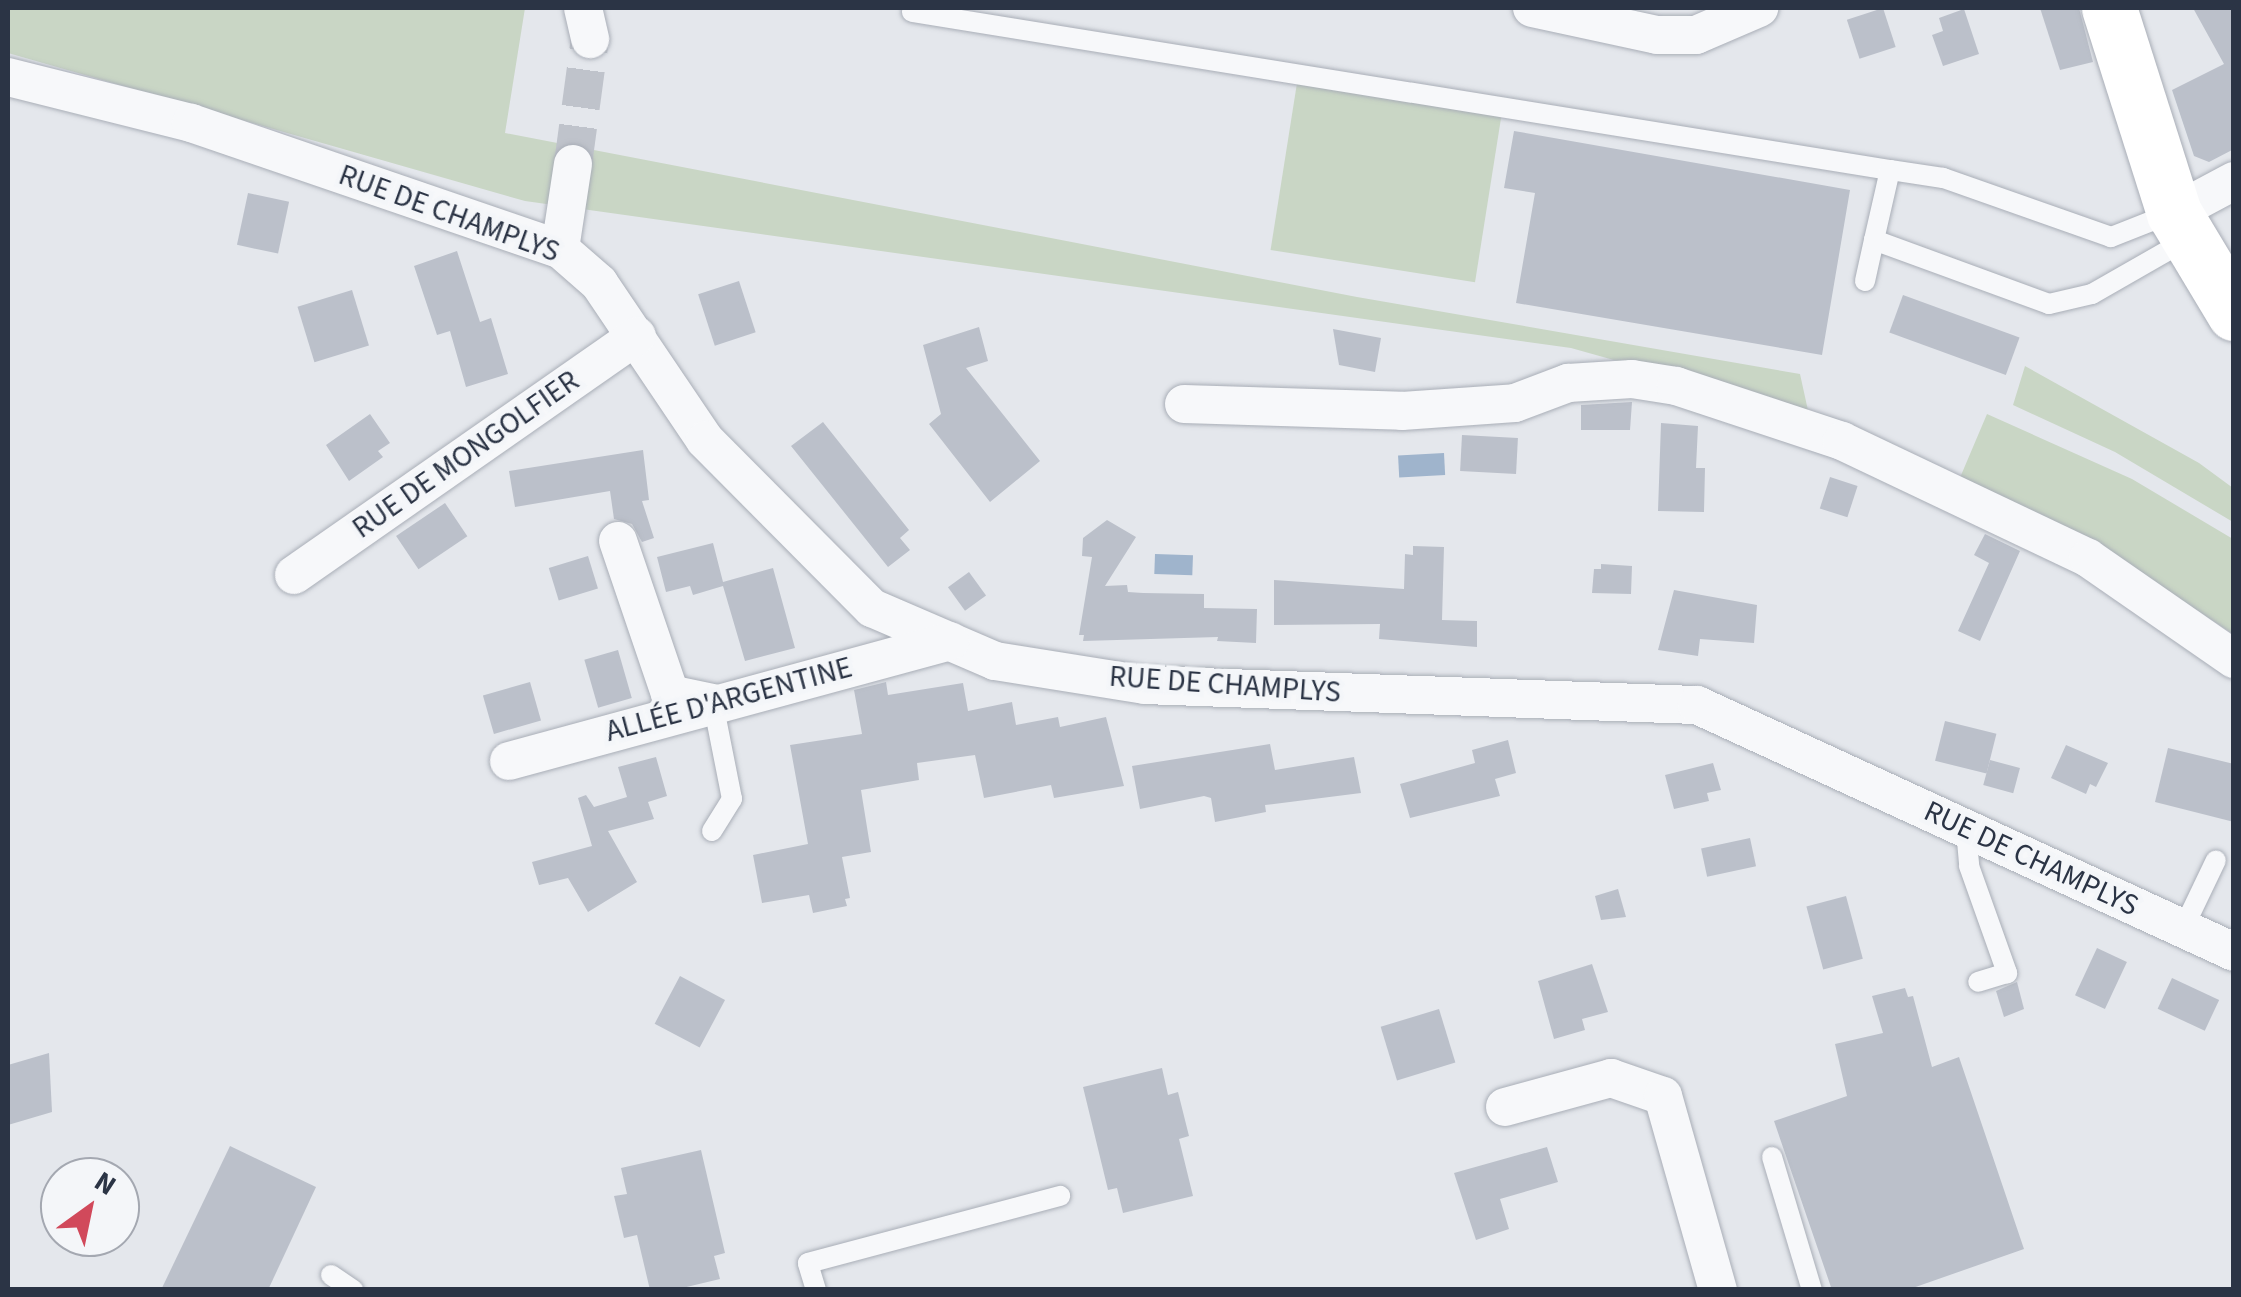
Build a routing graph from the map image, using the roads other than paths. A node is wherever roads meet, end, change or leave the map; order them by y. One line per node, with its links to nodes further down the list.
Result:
1 (1532, 8): 2 (street)
2 (1760, 8)
3 (2109, 8): 9 (main road)
4 (912, 12): 7 (lane)
5 (8, 76): 11 (street, RUE DE CHAMPLYS)
6 (573, 164): 11 (street)
7 (1890, 170): 9 (lane); 10 (lane)
8 (2234, 181): 9 (street)
9 (2181, 226): 10 (lane); 13 (main road)
10 (1874, 240): 12 (lane)
11 (560, 249): 14 (street, RUE DE CHAMPLYS)
12 (1865, 280)
13 (2234, 314)
14 (637, 336): 17 (street, RUE DE MONGOLFIER); 18 (street, RUE DE CHAMPLYS)
15 (1184, 404): 19 (street)
16 (618, 541): 20 (street)
17 (294, 574)
18 (950, 642): 20 (street, ALLÉE D'ARGENTINE); 22 (street, RUE DE CHAMPLYS)
19 (2234, 660)
20 (713, 704): 21 (street, ALLÉE D'ARGENTINE); 23 (lane)
21 (509, 761)
22 (1966, 829): 25 (street, RUE DE CHAMPLYS); 27 (lane)
23 (712, 830)
24 (2216, 860): 25 (lane)
25 (2184, 929): 26 (street, RUE DE CHAMPLYS)
26 (2234, 952)
27 (1978, 982)
28 (1505, 1107): 34 (street)
29 (1772, 1156): 35 (lane)
30 (1060, 1196): 33 (lane)
31 (332, 1275): 32 (lane)
32 (353, 1290)
33 (816, 1290)
34 (1718, 1290)
35 (1812, 1290)

